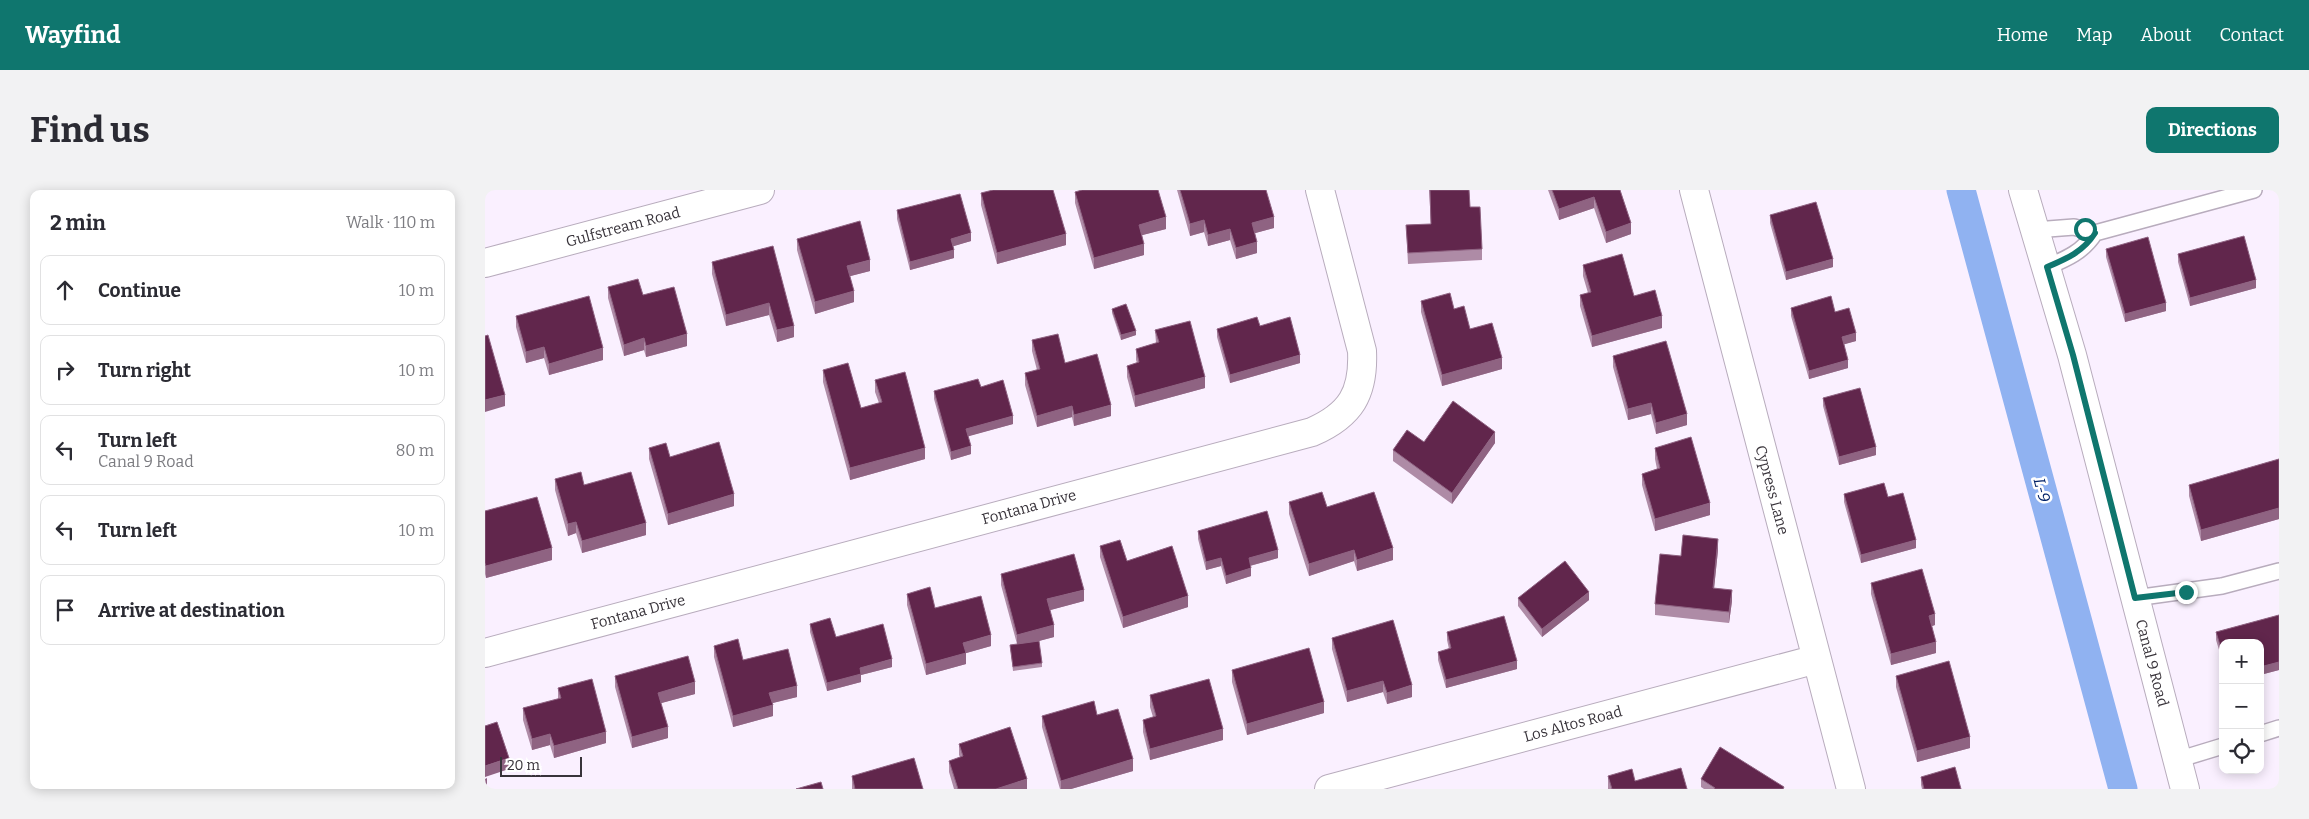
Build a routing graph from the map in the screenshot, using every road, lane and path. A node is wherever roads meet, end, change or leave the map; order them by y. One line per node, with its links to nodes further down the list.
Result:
1 (760, 190): 8 (street, Gulfstream Road)
2 (1320, 190): 12 (street, Fontana Drive)
3 (1694, 190): 13 (street, Cypress Lane)
4 (2023, 190): 6 (street, Canal 9 Road)
5 (2254, 190): 7 (lane)
6 (2035, 230): 7 (lane); 9 (street, Canal 9 Road)
7 (2095, 233): 9 (lane)
8 (485, 264)
9 (2047, 267): 11 (street, Canal 9 Road)
10 (2279, 571): 11 (lane)
11 (2135, 598): 17 (street, Canal 9 Road)
12 (485, 653)
13 (1817, 659): 18 (street, Los Altos Road); 19 (street, Cypress Lane)
14 (2279, 728): 15 (lane)
15 (2264, 733)
16 (2219, 747): 17 (lane)
17 (2177, 760): 20 (street, Canal 9 Road)
18 (1329, 789)
19 (1851, 789)
20 (2185, 789)

